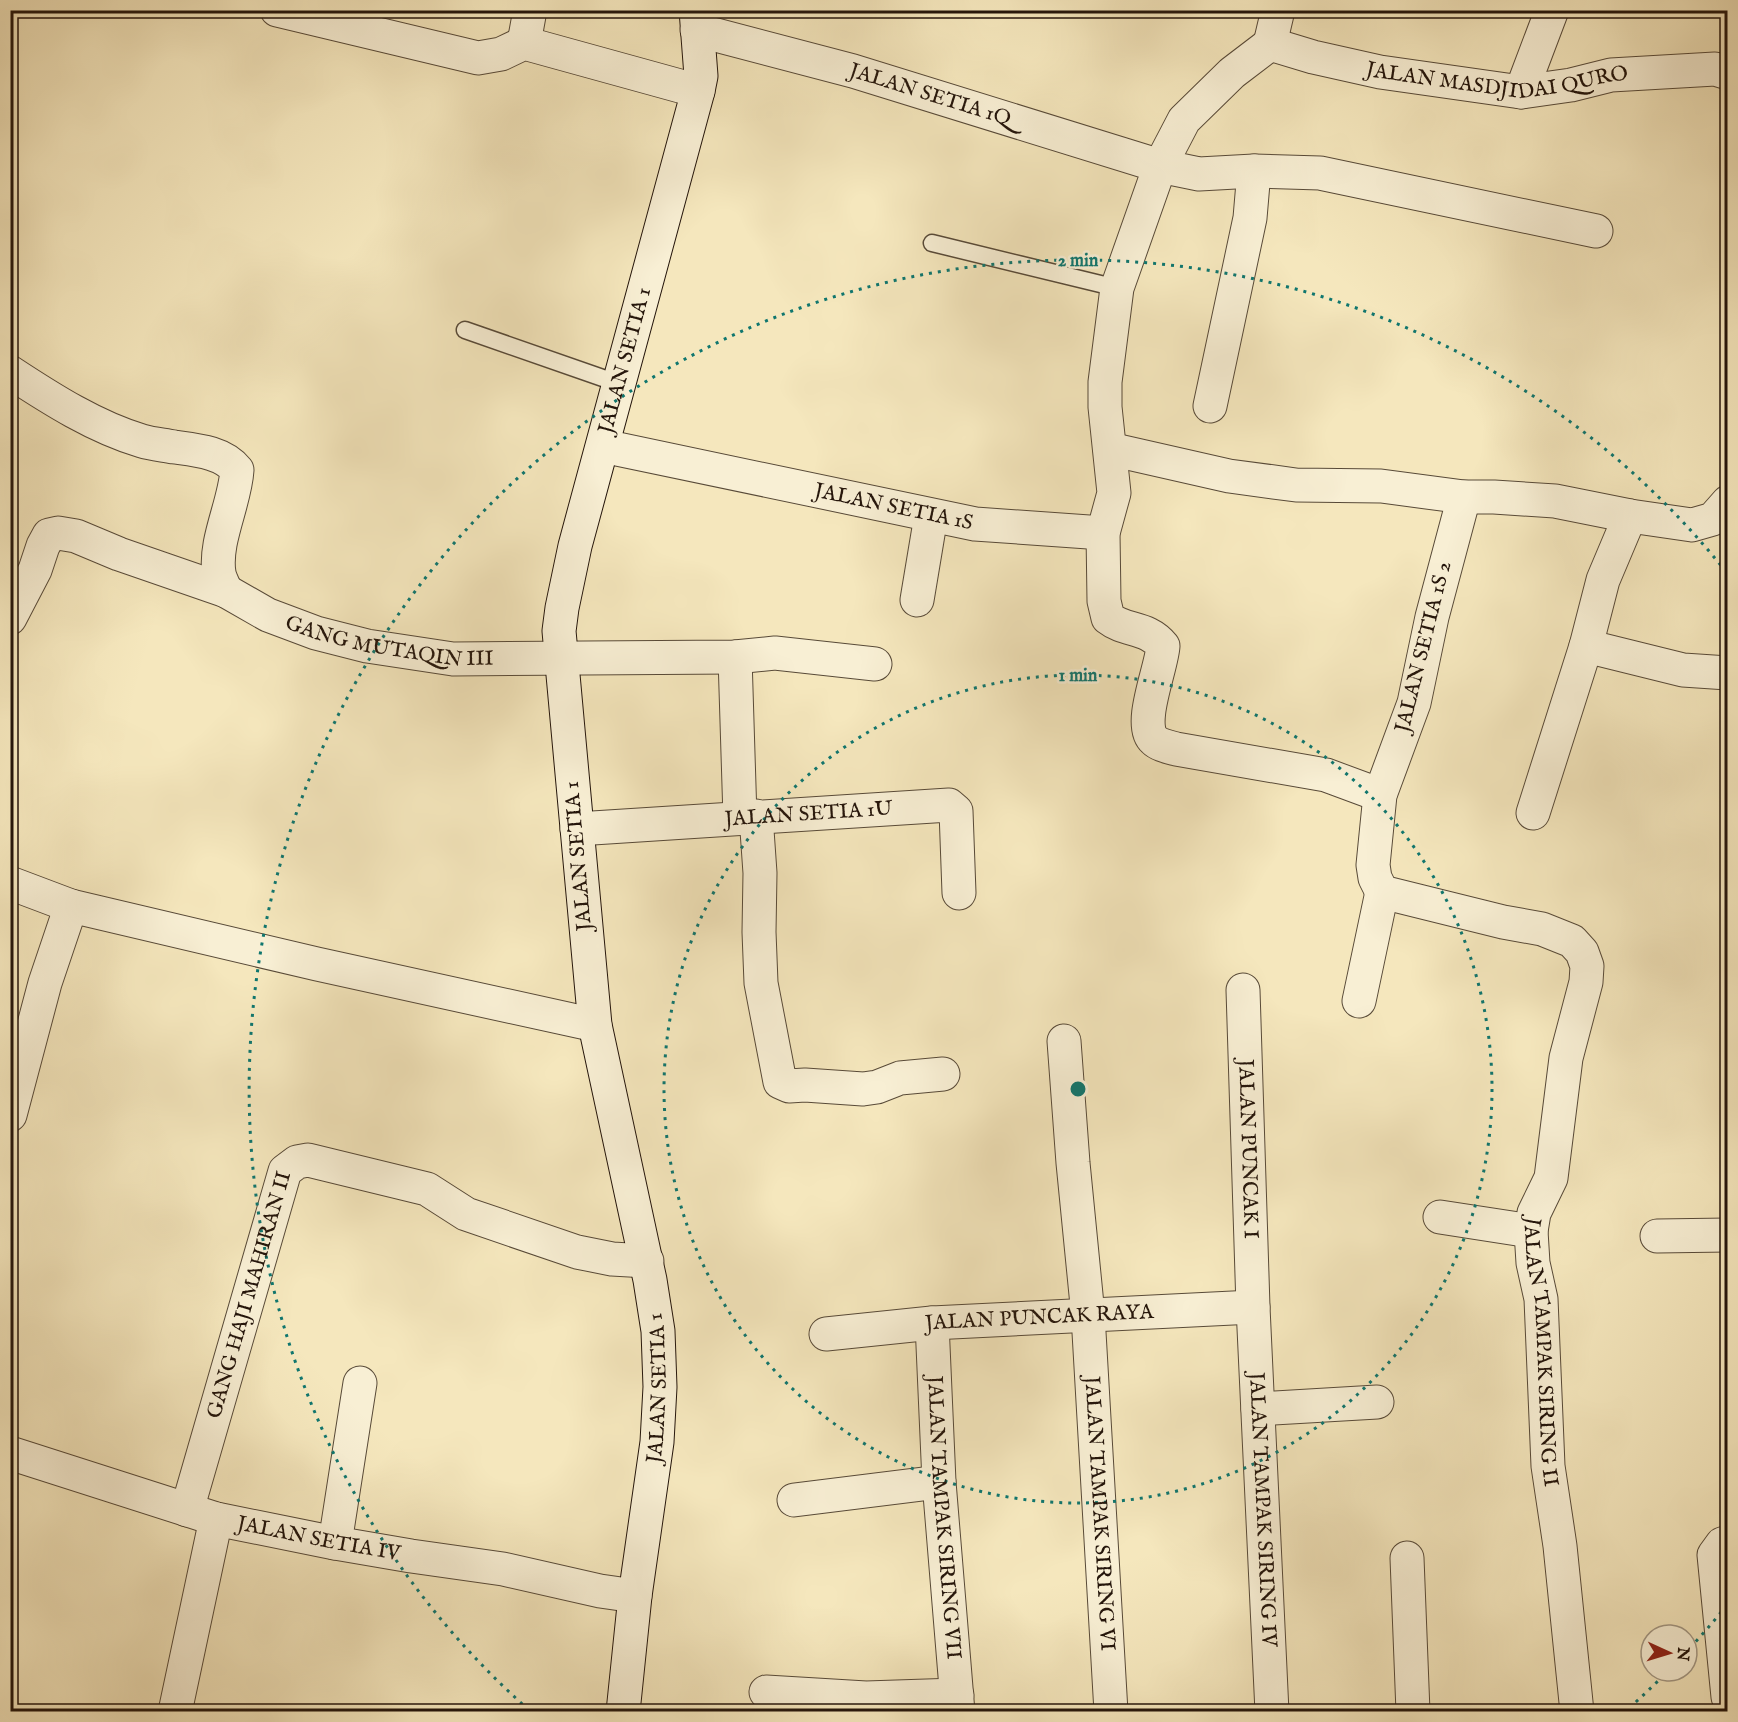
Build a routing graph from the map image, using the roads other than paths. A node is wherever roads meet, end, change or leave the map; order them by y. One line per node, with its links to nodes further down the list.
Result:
1 (277, 10): 6 (street)
2 (530, 10): 6 (street)
3 (1278, 10): 7 (street)
4 (1552, 10): 10 (street)
5 (696, 20): 9 (street, JALAN SETIA 1); 11 (street, JALAN SETIA 1Q)
6 (524, 43): 9 (street)
7 (1270, 44): 10 (street, JALAN MASDJIDAI QURO); 11 (street)
8 (1728, 73): 10 (street, JALAN MASDJIDAI QURO)
9 (699, 92): 18 (street, JALAN SETIA 1)
10 (1521, 92)
11 (1160, 166): 12 (street, JALAN SETIA 1Q); 15 (street)
12 (1254, 171): 13 (street, JALAN SETIA 1Q); 19 (street)
13 (1596, 231)
14 (933, 243): 15 (lane)
15 (1116, 288): 21 (street)
16 (465, 330): 18 (lane)
17 (10, 372): 27 (street)
18 (620, 384): 20 (street, JALAN SETIA 1)
19 (1210, 406)
20 (603, 446): 24 (street, JALAN SETIA 1S); 32 (street, JALAN SETIA 1)
21 (1110, 449): 22 (street); 26 (street)
22 (1464, 497): 25 (street); 35 (street, JALAN SETIA 1S 2)
23 (1728, 502): 25 (street)
24 (931, 516): 26 (street, JALAN SETIA 1S); 28 (street)
25 (1630, 516): 30 (street)
26 (1103, 533): 35 (street)
27 (226, 591): 29 (street, GANG MUTAQIN III); 32 (street, GANG MUTAQIN III)
28 (917, 600)
29 (10, 618)
30 (1586, 646): 34 (street); 36 (street)
31 (735, 657): 32 (street); 33 (street); 37 (street)
32 (561, 658): 38 (street, JALAN SETIA 1)
33 (876, 664)
34 (1728, 673)
35 (1380, 795): 40 (street)
36 (1533, 813)
37 (748, 817): 38 (street, JALAN SETIA 1U); 41 (street, JALAN SETIA 1U); 47 (street)
38 (577, 829): 45 (street, JALAN SETIA 1)
39 (10, 883): 42 (street)
40 (1382, 892): 44 (street); 50 (street, JALAN TAMPAK SIRING II)
41 (959, 893)
42 (71, 906): 45 (street); 48 (street)
43 (1242, 990): 54 (street, JALAN PUNCAK I)
44 (1359, 1001)
45 (595, 1025): 53 (street, JALAN SETIA 1)
46 (1064, 1041): 55 (street, JALAN TAMPAK SIRING VI)
47 (943, 1074)
48 (10, 1115)
49 (1440, 1217): 50 (street)
50 (1531, 1232): 78 (street, JALAN TAMPAK SIRING II)
51 (1728, 1235): 52 (street)
52 (1657, 1236)
53 (646, 1261): 64 (street, GANG HAJI MAHIRAN II); 68 (street, JALAN SETIA 1)
54 (1253, 1307): 55 (street, JALAN PUNCAK RAYA); 60 (street, JALAN TAMPAK SIRING IV)
55 (1088, 1315): 56 (street, JALAN PUNCAK RAYA); 75 (street, JALAN TAMPAK SIRING VI)
56 (932, 1323): 57 (street, JALAN PUNCAK RAYA); 62 (street, JALAN TAMPAK SIRING VII)
57 (826, 1334)
58 (360, 1383): 66 (street)
59 (1377, 1402): 60 (street)
60 (1258, 1409): 76 (street, JALAN TAMPAK SIRING IV)
61 (10, 1453): 64 (street, JALAN SETIA IV)
62 (939, 1482): 63 (street); 72 (street, JALAN TAMPAK SIRING VII)
63 (794, 1500)
64 (201, 1514): 66 (street, JALAN SETIA IV); 73 (street, GANG HAJI MAHIRAN II)
65 (1728, 1542): 69 (street)
66 (335, 1543): 68 (street, JALAN SETIA IV)
67 (1407, 1558): 77 (street)
68 (635, 1596): 74 (street, JALAN SETIA 1)
69 (1725, 1626): 71 (street)
70 (766, 1692): 72 (street)
71 (1728, 1697)
72 (957, 1703)
73 (174, 1712)
74 (623, 1712)
75 (1111, 1712)
76 (1272, 1712)
77 (1413, 1712)
78 (1577, 1712)

